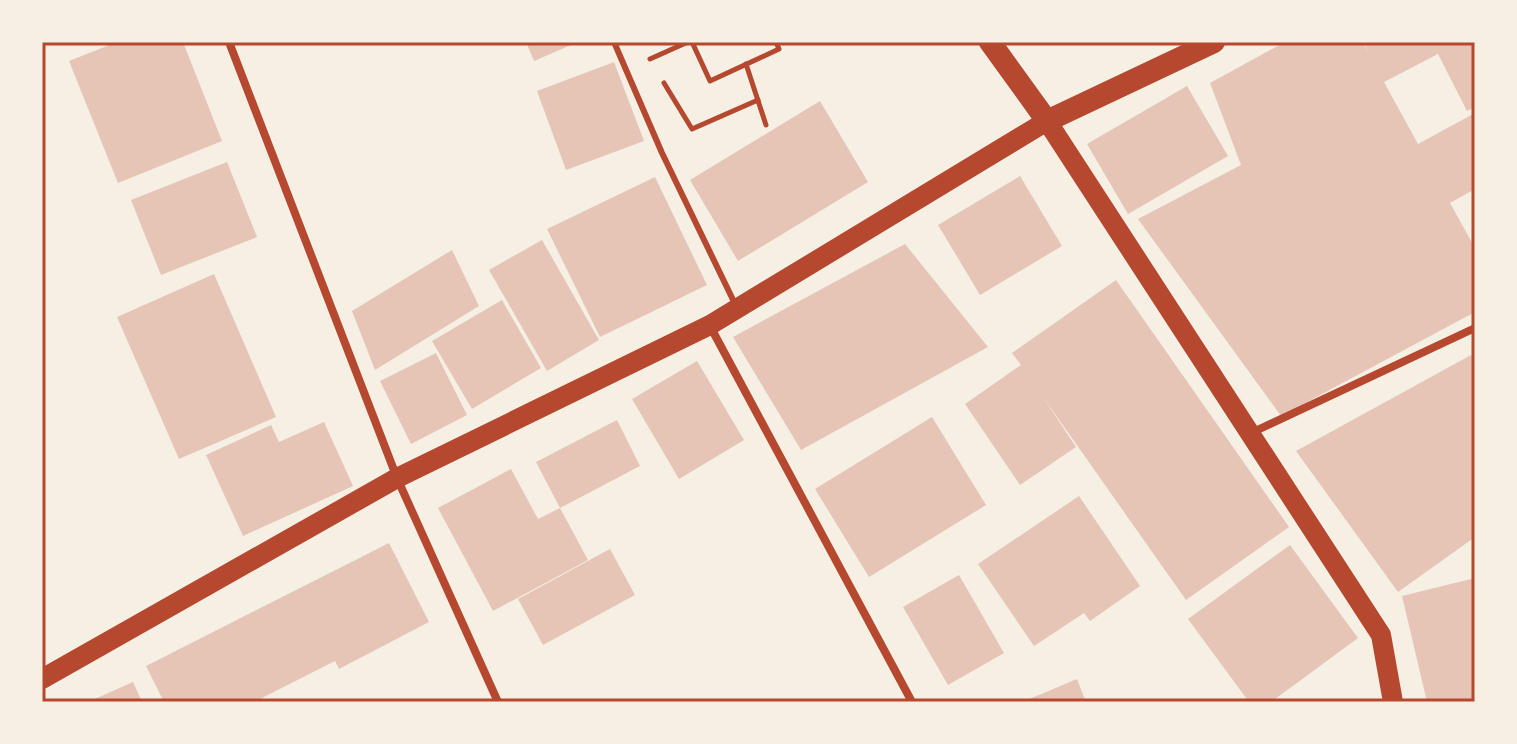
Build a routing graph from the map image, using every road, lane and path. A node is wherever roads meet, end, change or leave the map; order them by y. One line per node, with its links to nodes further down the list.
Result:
1 (229, 42): 17 (street)
2 (614, 42): 13 (lane)
3 (690, 42): 8 (path); 9 (path)
4 (776, 42): 9 (path)
5 (990, 42): 11 (highway)
6 (1214, 42): 11 (highway)
7 (648, 51): 8 (path)
8 (650, 59): 10 (path)
9 (746, 64): 10 (path)
10 (758, 100): 12 (path)
11 (1047, 121): 13 (main road); 16 (main road)
12 (766, 125)
13 (738, 309): 14 (main road)
14 (710, 325): 17 (main road); 20 (street)
15 (1475, 328): 16 (street)
16 (1250, 433): 21 (main road)
17 (397, 478): 18 (main road); 19 (street)
18 (42, 679)
19 (498, 702)
20 (912, 702)
21 (1393, 702)

